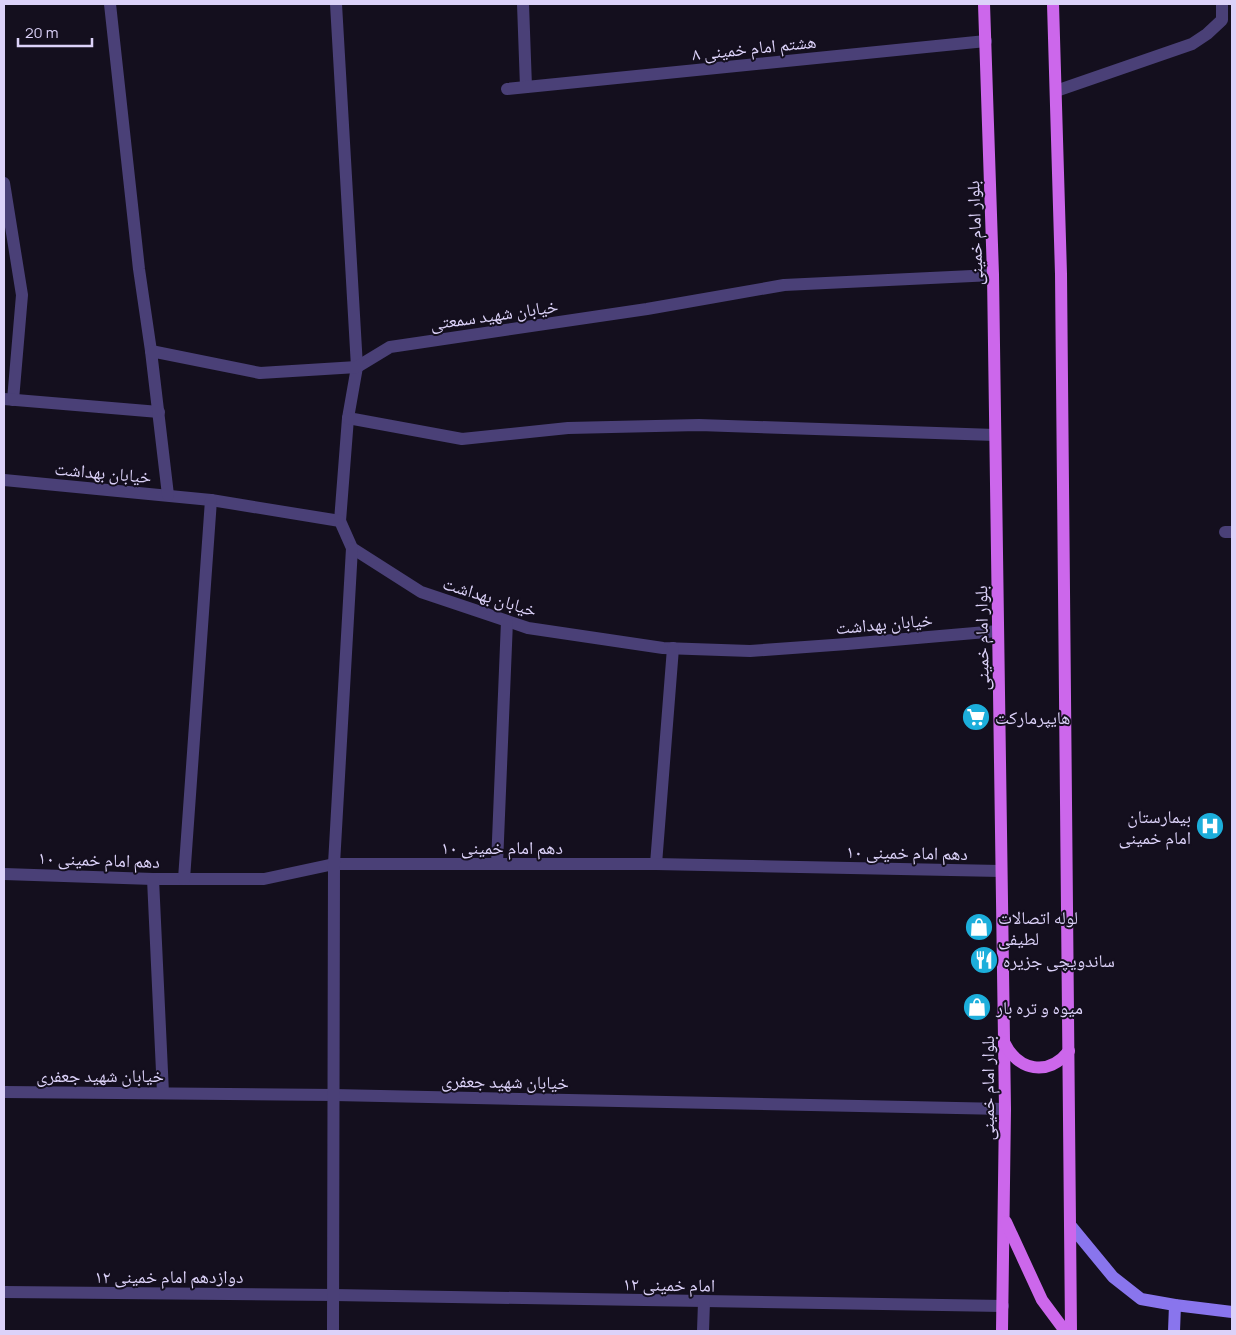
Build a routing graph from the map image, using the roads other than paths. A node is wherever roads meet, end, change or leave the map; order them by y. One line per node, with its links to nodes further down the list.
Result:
1 (110, 4): 13 (street)
2 (336, 4): 14 (street)
3 (523, 4): 8 (street)
4 (984, 4): 7 (main road, بلوار امام خمینی)
5 (1053, 4): 10 (main road)
6 (1222, 4): 10 (street)
7 (986, 41): 8 (street, هشتم امام خمینی ۸); 12 (main road, بلوار امام خمینی)
8 (526, 87): 9 (street, هشتم امام خمینی ۸)
9 (507, 89)
10 (1056, 90): 35 (main road)
11 (4, 183): 15 (street)
12 (993, 275): 14 (street, خیابان شهید سمعتی); 18 (main road, بلوار امام خمینی)
13 (151, 350): 14 (street, خیابان شهید سمعتی); 16 (street)
14 (357, 367): 17 (street)
15 (8, 399): 16 (street)
16 (158, 412): 20 (street)
17 (348, 418): 18 (street); 22 (street)
18 (995, 435): 25 (main road, بلوار امام خمینی)
19 (4, 480): 20 (street, خیابان بهداشت)
20 (168, 495): 21 (street, خیابان بهداشت)
21 (211, 500): 22 (street, خیابان بهداشت); 33 (street)
22 (340, 521): 23 (street)
23 (352, 548): 24 (street, خیابان بهداشت); 27 (street)
24 (507, 621): 26 (street, خیابان بهداشت); 28 (street)
25 (998, 630): 26 (street, خیابان بهداشت); 30 (main road, بلوار امام خمینی)
26 (672, 648): 29 (street)
27 (334, 864): 28 (street, دهم امام خمینی ۱۰); 33 (street, دهم امام خمینی ۱۰); 38 (street)
28 (497, 864): 29 (street, دهم امام خمینی ۱۰)
29 (656, 864): 30 (street, دهم امام خمینی ۱۰)
30 (1001, 871): 34 (main road, بلوار امام خمینی)
31 (4, 874): 32 (street, دهم امام خمینی ۱۰)
32 (153, 879): 33 (street, دهم امام خمینی ۱۰); 37 (street)
33 (184, 879)
34 (1004, 1042): 35 (main road); 39 (main road, بلوار امام خمینی)
35 (1069, 1051): 41 (main road)
36 (4, 1092): 37 (street, خیابان شهید جعفری)
37 (163, 1092): 38 (street, خیابان شهید جعفری)
38 (334, 1095): 39 (street, خیابان شهید جعفری); 43 (street)
39 (1005, 1109): 40 (main road, بلوار امام خمینی)
40 (1004, 1218): 45 (main road, بلوار امام خمینی); 51 (main road)
41 (1071, 1226): 46 (street); 52 (main road)
42 (4, 1292): 43 (street, دوازدهم امام خمینی ۱۲)
43 (334, 1295): 44 (street, امام خمینی ۱۲); 48 (street)
44 (704, 1302): 45 (street, امام خمینی ۱۲); 49 (street)
45 (1003, 1306): 50 (main road, بلوار امام خمینی)
46 (1175, 1306): 47 (street); 53 (street)
47 (1232, 1312)
48 (333, 1331)
49 (703, 1331)
50 (1002, 1331)
51 (1065, 1331)
52 (1071, 1331)
53 (1174, 1331)

